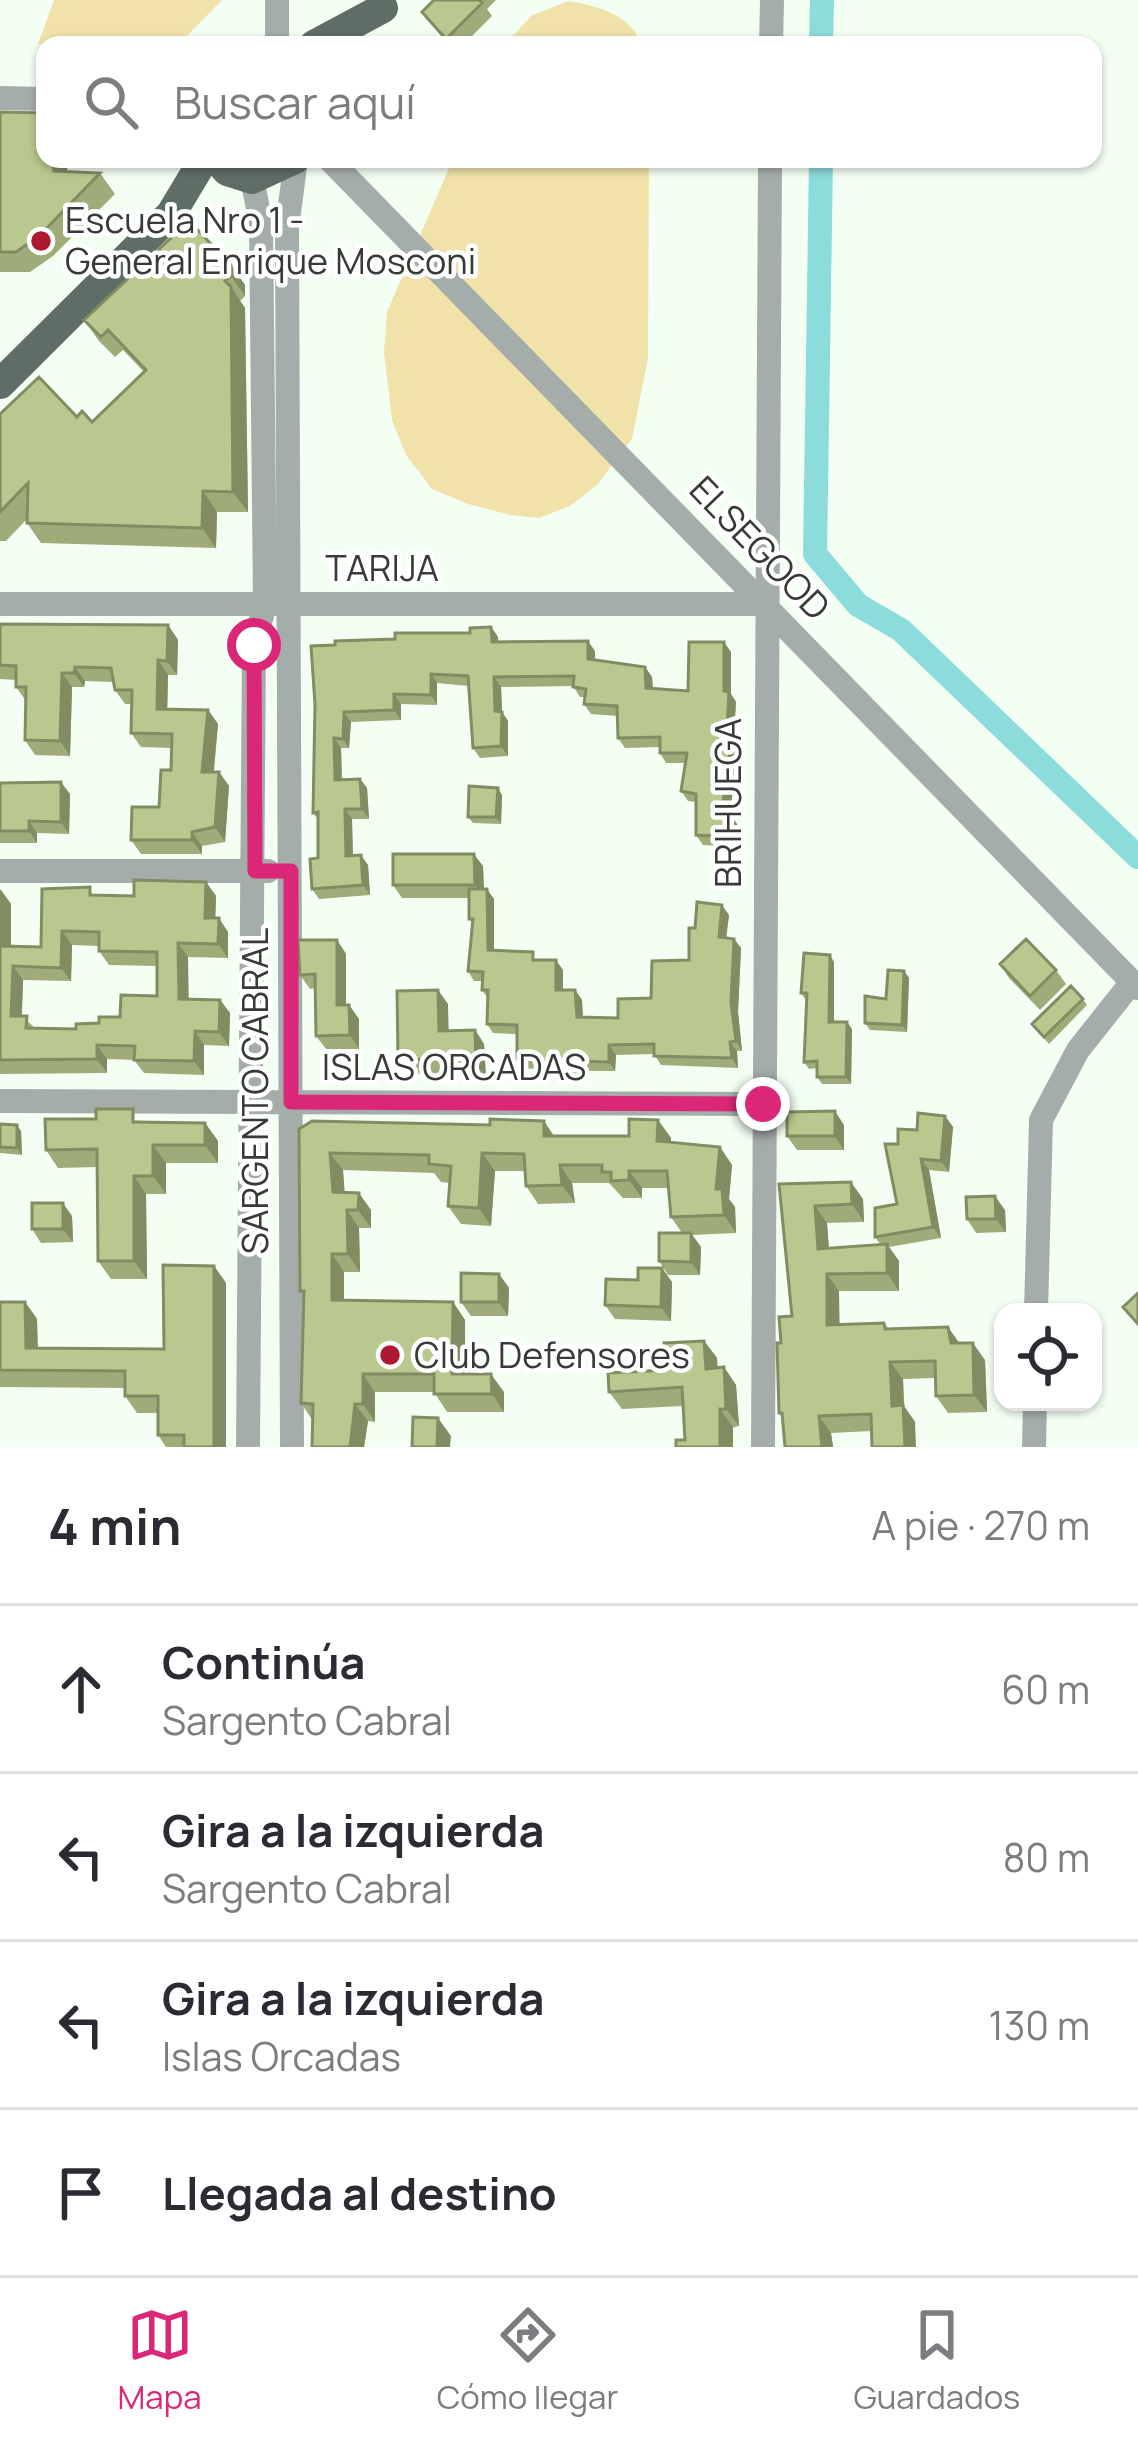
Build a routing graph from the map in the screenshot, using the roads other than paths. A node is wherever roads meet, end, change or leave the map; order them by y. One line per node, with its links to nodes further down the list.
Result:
1 (277, 0): 4 (street)
2 (772, 0): 7 (street)
3 (387, 4): 5 (main road); 6 (main road)
4 (277, 36)
5 (330, 36)
6 (364, 36)
7 (771, 36)
8 (0, 98): 9 (street)
9 (36, 99)
10 (199, 168): 15 (main road)
11 (295, 168): 19 (street, SARGENTO CABRAL)
12 (338, 168): 20 (street, ELSEGOOD)
13 (770, 168): 20 (street, BRIHUEGA)
14 (236, 172): 15 (main road); 18 (street, SARGENTO CABRAL)
15 (171, 214): 16 (main road)
16 (0, 384)
17 (0, 604): 18 (street, TARIJA)
18 (266, 604): 19 (street, TARIJA); 22 (street, SARGENTO CABRAL)
19 (292, 604): 20 (street, TARIJA); 23 (street, SARGENTO CABRAL)
20 (765, 604): 24 (street, ELSEGOOD); 28 (street, BRIHUEGA)
21 (0, 871): 22 (street)
22 (255, 871): 23 (street); 26 (street, SARGENTO CABRAL)
23 (291, 871): 27 (street, SARGENTO CABRAL)
24 (1135, 985): 29 (street)
25 (0, 1101): 26 (street, ISLAS ORCADAS)
26 (252, 1102): 27 (street, ISLAS ORCADAS); 31 (street, SARGENTO CABRAL)
27 (291, 1102): 28 (street, ISLAS ORCADAS); 32 (street, SARGENTO CABRAL)
28 (763, 1104): 33 (street, BRIHUEGA)
29 (1036, 1303)
30 (1035, 1411): 34 (street)
31 (248, 1447)
32 (292, 1447)
33 (763, 1447)
34 (1034, 1447)

